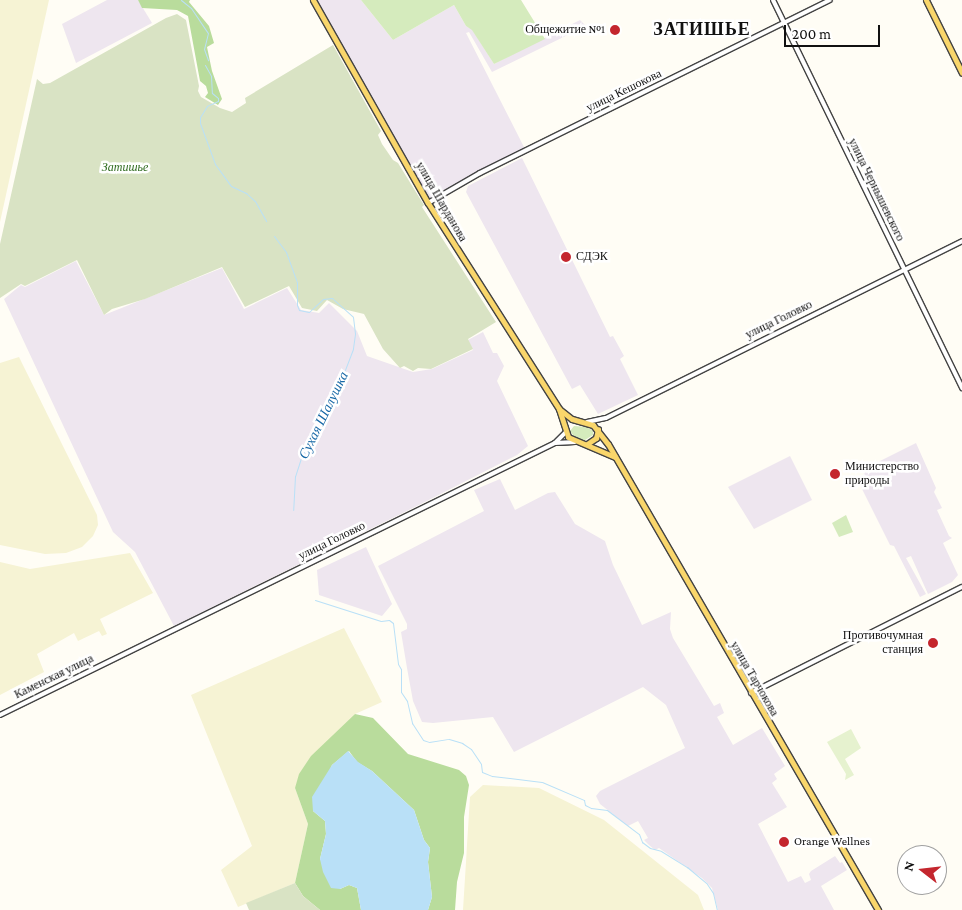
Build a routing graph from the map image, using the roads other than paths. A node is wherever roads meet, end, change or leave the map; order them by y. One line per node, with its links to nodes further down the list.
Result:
1 (314, 0): 7 (main road, улица Шарданова)
2 (773, 0): 5 (street, улица Чернышевского)
3 (830, 0): 5 (street, улица Кешокова)
4 (926, 0): 6 (main road)
5 (784, 23): 7 (street, улица Кешокова); 9 (street, улица Чернышевского)
6 (962, 73)
7 (428, 202): 11 (main road, улица Шарданова)
8 (962, 241): 9 (street, улица Головко)
9 (904, 270): 10 (street, улица Чернышевского); 12 (street, улица Головко)
10 (962, 388)
11 (559, 409): 13 (main road); 16 (main road)
12 (606, 418): 14 (street); 15 (street)
13 (577, 421): 14 (main road); 16 (main road)
14 (587, 422): 15 (main road)
15 (597, 429): 19 (main road); 20 (main road, улица Тарчокова)
16 (566, 430): 17 (main road); 18 (street)
17 (575, 442): 18 (street); 19 (main road)
18 (555, 443): 22 (street, улица Головко)
19 (586, 444): 20 (main road)
20 (616, 457): 23 (main road, улица Тарчокова)
21 (962, 587): 23 (street)
22 (118, 657): 24 (street, Каменская улица)
23 (751, 693): 25 (main road, улица Тарчокова)
24 (0, 715)
25 (878, 910)

